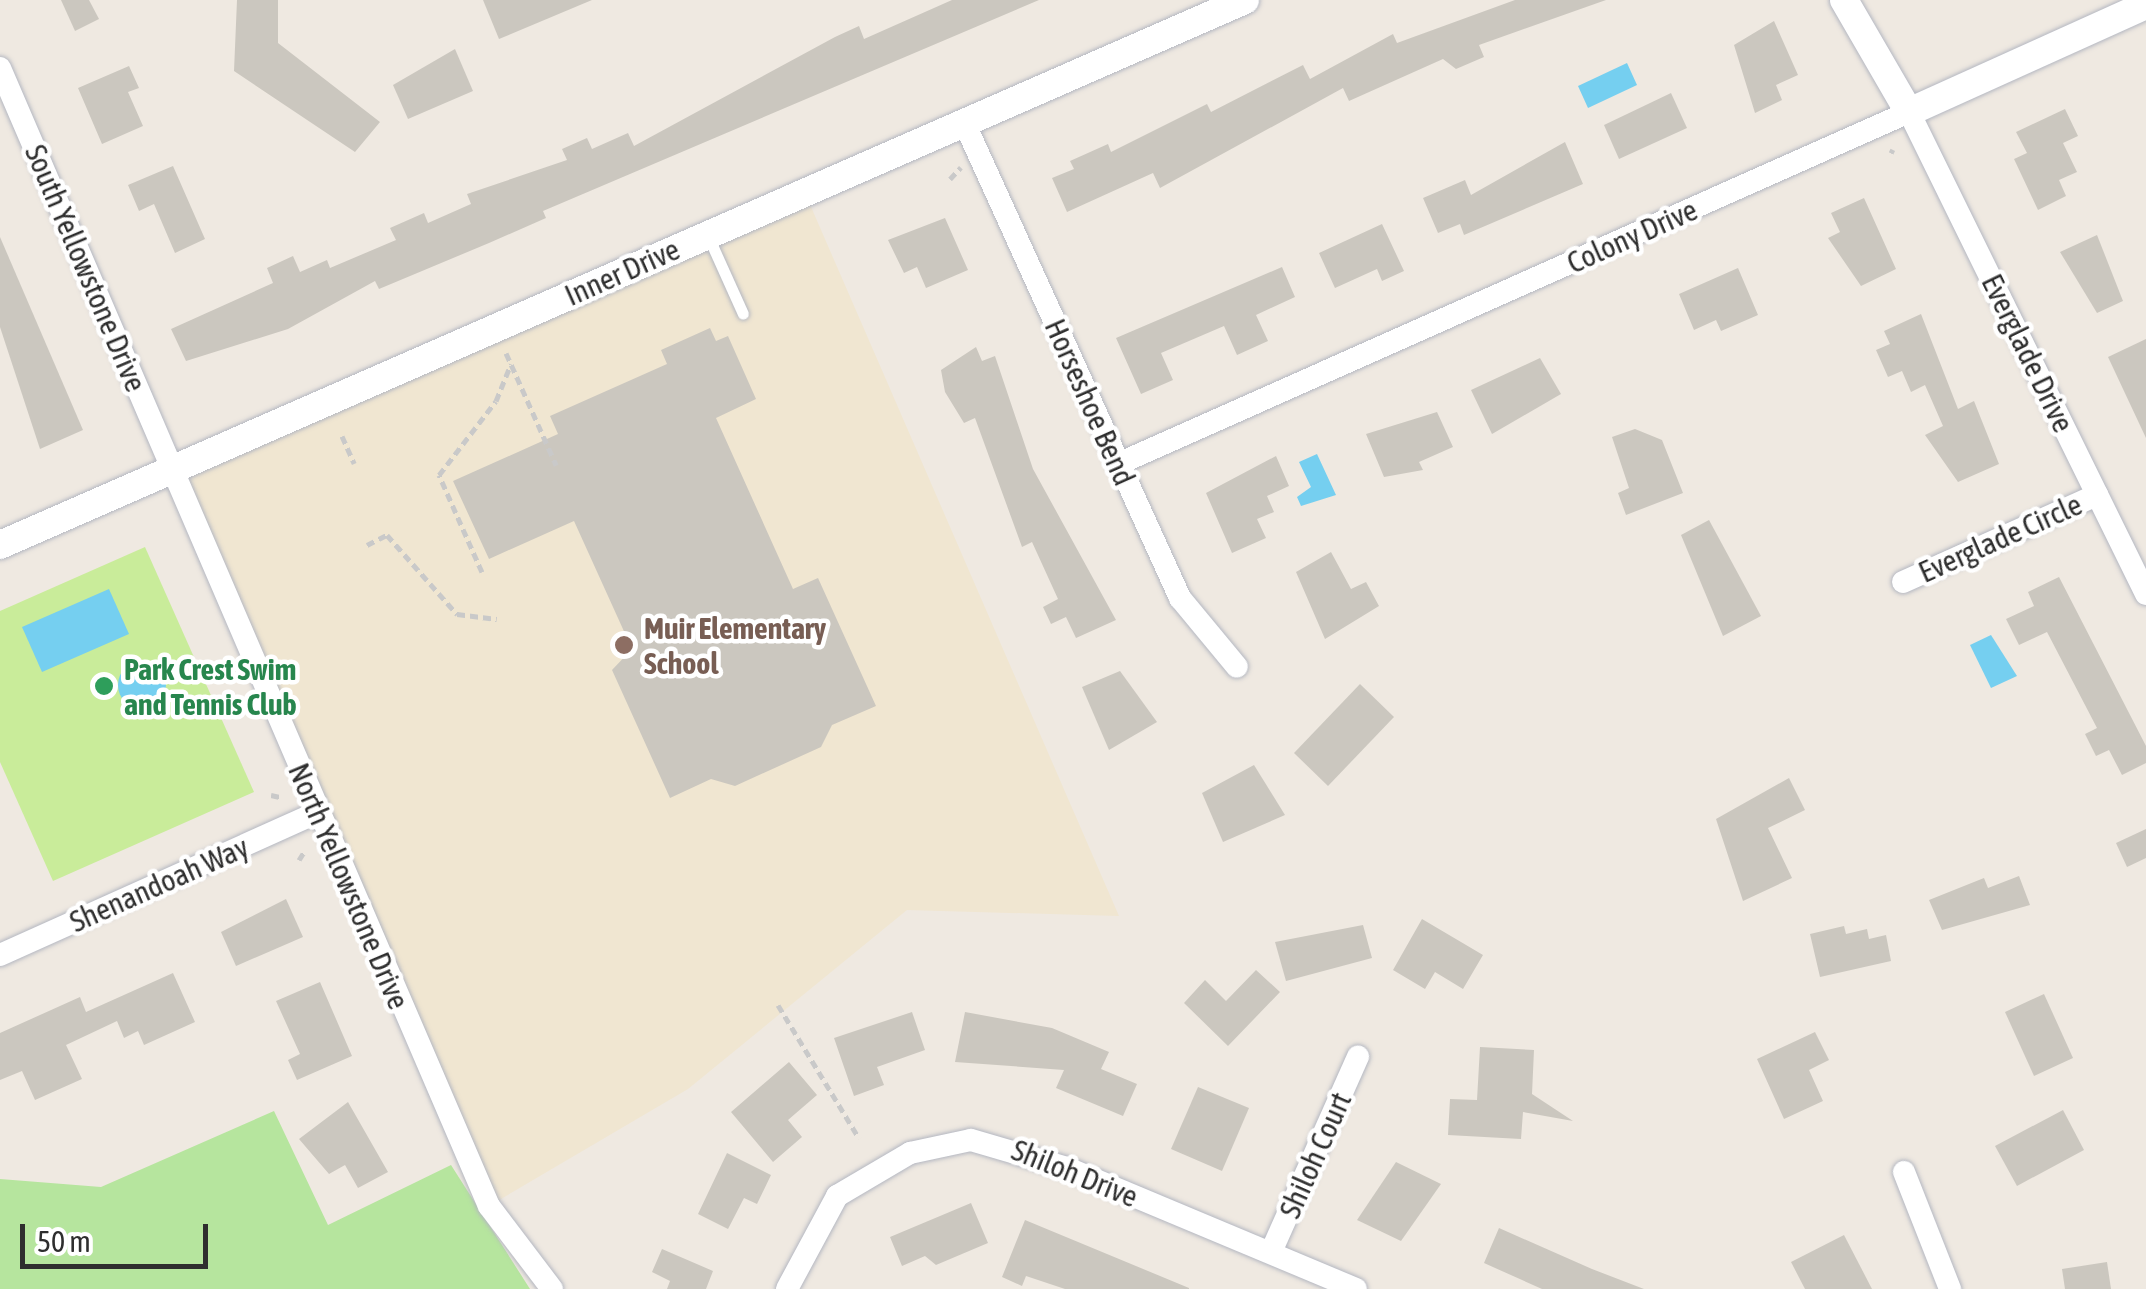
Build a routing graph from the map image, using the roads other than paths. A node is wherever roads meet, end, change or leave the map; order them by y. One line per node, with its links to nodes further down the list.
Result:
1 (1844, 0): 5 (street)
2 (1230, 3): 6 (street, Inner Drive)
3 (2146, 5): 5 (street, Colony Drive)
4 (0, 68): 10 (street, South Yellowstone Drive)
5 (1909, 112): 9 (street, Colony Drive); 11 (street, Everglade Drive)
6 (964, 122): 7 (street, Inner Drive); 9 (street, Horseshoe Bend)
7 (708, 235): 8 (lane); 10 (street, Inner Drive)
8 (743, 314)
9 (1118, 464): 15 (street, Horseshoe Bend)
10 (171, 468): 12 (street, Inner Drive); 16 (street, North Yellowstone Drive)
11 (2097, 495): 13 (street, Everglade Circle); 14 (street, Everglade Drive)
12 (0, 545)
13 (1903, 582)
14 (2146, 594)
15 (1237, 668)
16 (318, 812): 17 (street, Shenandoah Way); 21 (street, North Yellowstone Drive)
17 (0, 955)
18 (1358, 1057): 20 (street, Shiloh Court)
19 (1904, 1172): 24 (street)
20 (1271, 1252): 22 (street, Shiloh Drive); 23 (street, Shiloh Drive)
21 (552, 1289)
22 (787, 1289)
23 (1356, 1289)
24 (1950, 1289)

